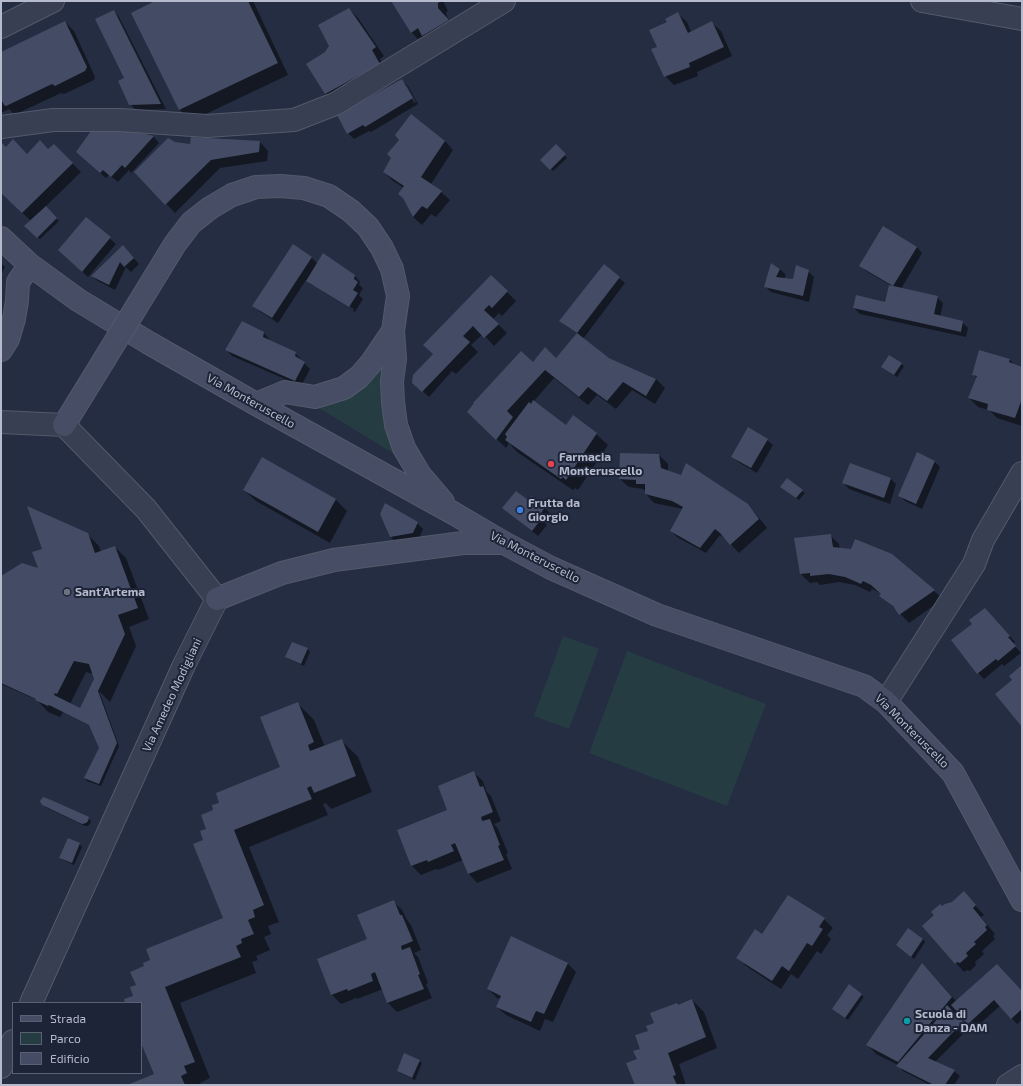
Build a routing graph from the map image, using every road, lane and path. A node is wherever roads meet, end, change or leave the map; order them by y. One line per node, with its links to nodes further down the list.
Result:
1 (53, 1): 5 (street)
2 (504, 1): 6 (street)
3 (933, 2): 4 (street)
4 (1022, 19)
5 (1, 27)
6 (1, 127)
7 (1, 238): 8 (street, Via Monteruscello)
8 (30, 265): 10 (street); 11 (street, Via Monteruscello)
9 (393, 331): 11 (street); 13 (street, bridge); 15 (street)
10 (1, 350)
11 (256, 404): 15 (street, Via Monteruscello)
12 (1, 422): 13 (street)
13 (64, 425): 17 (street)
14 (1022, 473): 18 (street)
15 (453, 513): 16 (street, Via Monteruscello)
16 (504, 543): 17 (street); 18 (street, Via Monteruscello)
17 (217, 599): 20 (street, Via Amedeo Modigliani)
18 (886, 702): 19 (street, Via Monteruscello)
19 (1022, 900)
20 (31, 1002)
21 (12, 1043): 22 (street)
22 (1, 1067)
23 (1022, 1076): 24 (street)
24 (1008, 1085)

